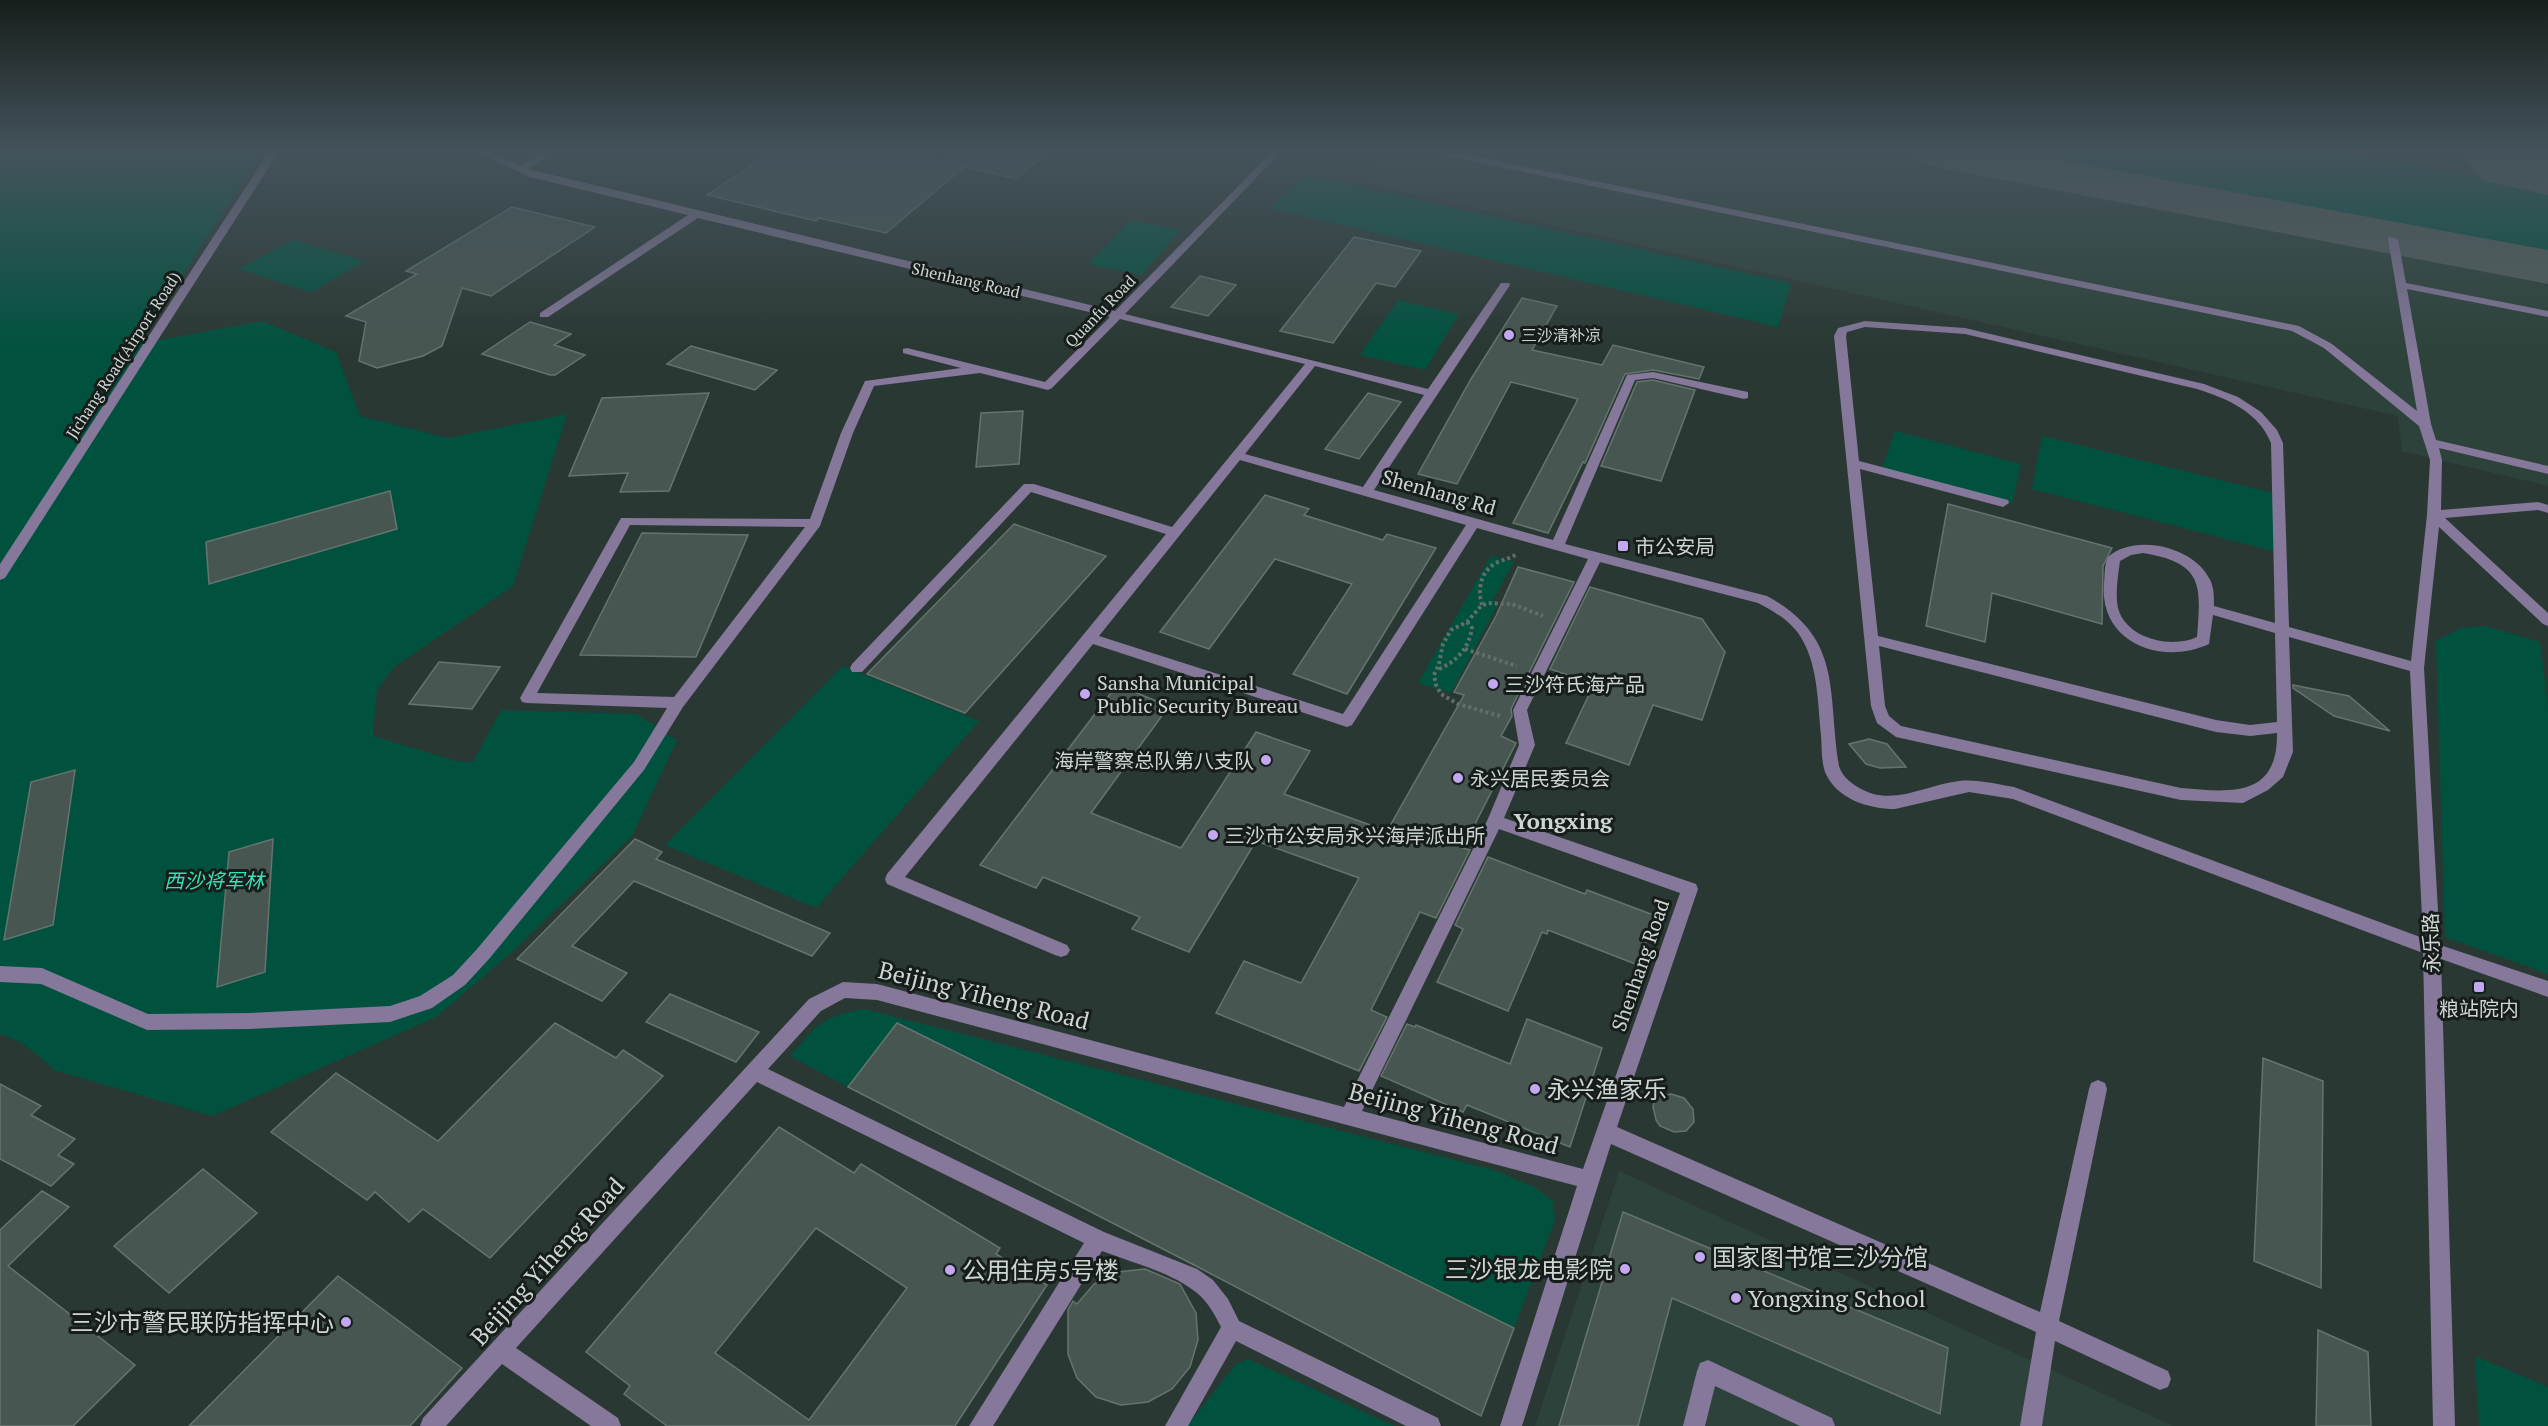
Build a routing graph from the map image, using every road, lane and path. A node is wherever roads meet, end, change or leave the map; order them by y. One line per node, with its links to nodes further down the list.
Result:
1 (230, 220): 32 (street, Jichang Road(Airport Road))
2 (687, 220): 10 (street)
3 (718, 220): 11 (street, Shenhang Road)
4 (1211, 220): 11 (street, Quanfu Road)
5 (1769, 220): 17 (street)
6 (2393, 239): 8 (street, 永乐路)
7 (1505, 285): 15 (street, Shenhang Rd)
8 (2401, 285): 9 (street); 17 (street, 永乐路)
9 (2548, 314)
10 (544, 315)
11 (1118, 316): 13 (street, Shenhang Road); 14 (street, Quanfu Road)
12 (906, 351): 14 (street, Quanfu Road)
13 (1312, 362): 15 (street); 19 (street)
14 (981, 369): 27 (street)
15 (1431, 393): 22 (street, Shenhang Rd)
16 (1744, 395): 30 (street)
17 (2425, 424): 18 (street, 永乐路)
18 (2431, 443): 21 (street); 25 (street, 永乐路)
19 (1238, 456): 22 (street); 28 (street)
20 (1853, 463): 23 (street); 38 (street); 40 (street)
21 (2548, 470)
22 (1366, 492): 26 (street, Shenhang Rd)
23 (2003, 503)
24 (2548, 509): 25 (street)
25 (2434, 515): 35 (street); 43 (street, 永乐路)
26 (1474, 522): 29 (street, Shenhang Rd); 39 (street)
27 (815, 524): 46 (street); 46 (street)
28 (1176, 533): 39 (street); 42 (street)
29 (1530, 538): 30 (street, Shenhang Rd); 33 (path)
30 (1557, 546): 31 (street, Shenhang Rd)
31 (1596, 557): 37 (street); 51 (street, Shenhang Rd)
32 (0, 575)
33 (1482, 605): 36 (path); 37 (path)
34 (2205, 608): 34 (street); 38 (street)
35 (2548, 621)
36 (1467, 622): 41 (path); 44 (path)
37 (1564, 622): 45 (street)
38 (2281, 630): 43 (street); 48 (street)
39 (1090, 638): 50 (street)
40 (1871, 639): 48 (street); 48 (street)
41 (1465, 649): 44 (path); 45 (path)
42 (858, 668)
43 (2417, 668): 51 (street, 永乐路)
44 (1438, 670): 47 (path)
45 (1538, 673): 47 (street)
46 (678, 703): 52 (street)
47 (1519, 722): 49 (street)
48 (2284, 726)
49 (1495, 821): 56 (street); 57 (street, Shenhang Road)
50 (1061, 950)
51 (2432, 950): 53 (street, Shenhang Rd); 73 (street, 永乐路)
52 (0, 974)
53 (2548, 989)
54 (755, 1072): 56 (street, Beijing Yiheng Road); 59 (street); 62 (street, Beijing Yiheng Road)
55 (2098, 1089): 60 (street)
56 (1350, 1117): 58 (street, Beijing Yiheng Road)
57 (1606, 1132): 58 (street, Shenhang Road); 60 (street)
58 (1589, 1180): 69 (street, Shenhang Road)
59 (1098, 1239): 61 (street); 64 (street)
60 (2047, 1326): 63 (street); 72 (street)
61 (1232, 1328): 67 (street); 68 (street)
62 (501, 1350): 65 (street, Beijing Yiheng Road); 66 (street)
63 (2160, 1378)
64 (987, 1424)
65 (431, 1426)
66 (610, 1426)
67 (1176, 1426)
68 (1430, 1426)
69 (1511, 1426)
70 (1694, 1426): 71 (street)
71 (1824, 1426)
72 (2031, 1426)
73 (2444, 1426)

